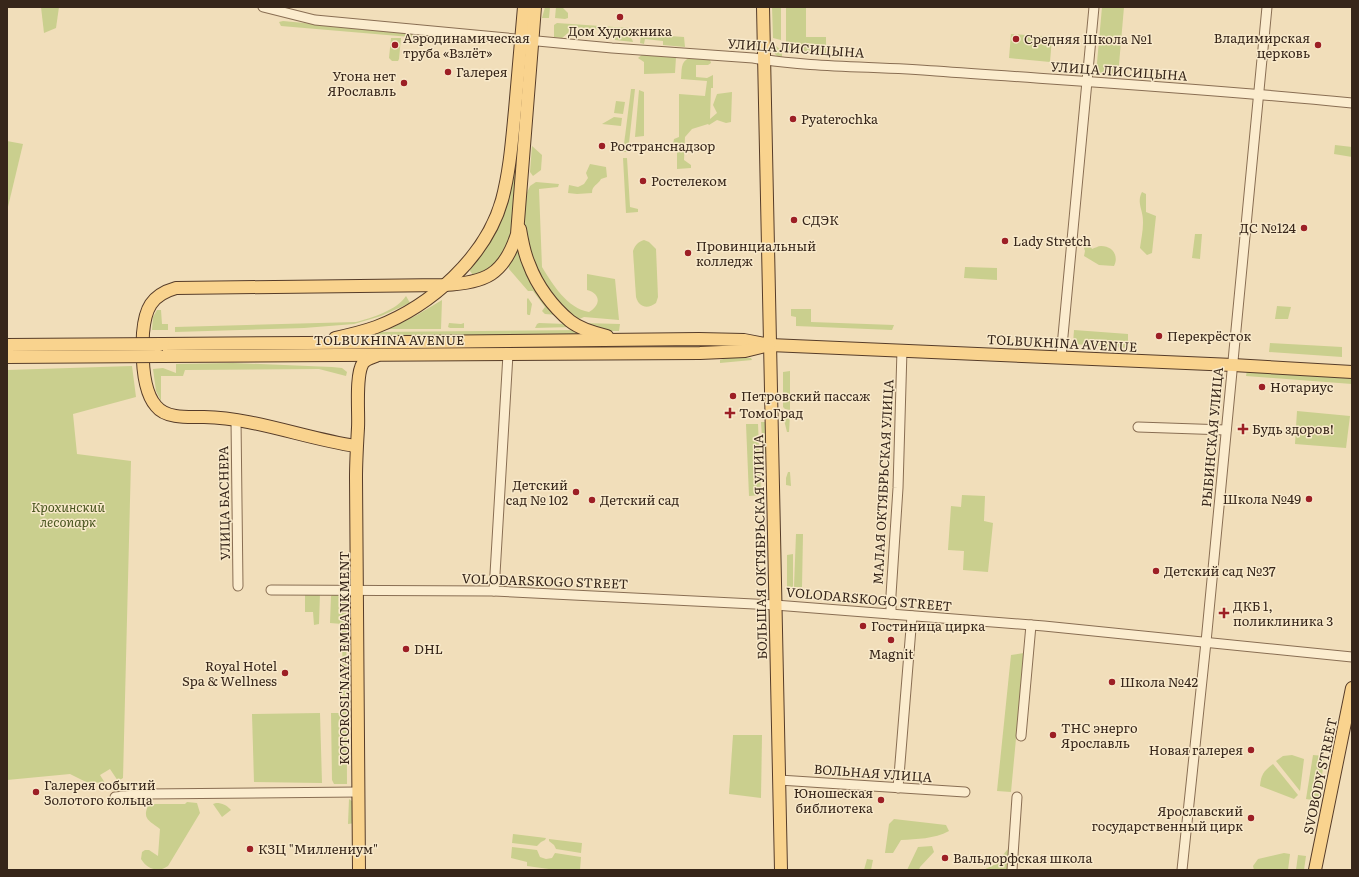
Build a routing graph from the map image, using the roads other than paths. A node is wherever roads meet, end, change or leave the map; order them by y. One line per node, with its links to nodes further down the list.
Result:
1 (264, 7): 7 (street, УЛИЦА ЛИСИЦЫНА)
2 (524, 7): 7 (main road)
3 (535, 7): 7 (main road)
4 (763, 7): 8 (main road, БОЛЬШАЯ ОКТЯБРЬСКАЯ УЛИЦА)
5 (1094, 7): 9 (street)
6 (1267, 7): 10 (street, РЫБИНСКАЯ УЛИЦА)
7 (527, 40): 8 (street, УЛИЦА ЛИСИЦЫНА); 12 (main road); 13 (main road)
8 (764, 60): 9 (street, УЛИЦА ЛИСИЦЫНА); 21 (main road, БОЛЬШАЯ ОКТЯБРЬСКАЯ УЛИЦА)
9 (1087, 81): 10 (street, УЛИЦА ЛИСИЦЫНА); 27 (street)
10 (1258, 94): 11 (street, УЛИЦА ЛИСИЦЫНА); 28 (street, РЫБИНСКАЯ УЛИЦА)
11 (1352, 103)
12 (518, 221): 14 (main road); 18 (main road)
13 (466, 264): 14 (main road); 15 (main road)
14 (478, 280): 15 (main road)
15 (444, 285): 16 (main road); 17 (main road)
16 (411, 286): 17 (main road); 31 (main road)
17 (416, 306): 19 (main road)
18 (626, 339): 19 (main road, TOLBUKHINA AVENUE); 21 (main road, TOLBUKHINA AVENUE)
19 (308, 343): 20 (main road, TOLBUKHINA AVENUE, bridge)
20 (7, 345)
21 (770, 345): 22 (main road, TOLBUKHINA AVENUE); 25 (main road, TOLBUKHINA AVENUE); 39 (main road, БОЛЬШАЯ ОКТЯБРЬСКАЯ УЛИЦА)
22 (902, 350): 27 (main road, TOLBUKHINA AVENUE); 40 (street, МАЛАЯ ОКТЯБРЬСКАЯ УЛИЦА)
23 (330, 354): 24 (main road, TOLBUKHINA AVENUE); 26 (main road, TOLBUKHINA AVENUE, bridge); 30 (main road)
24 (383, 354): 25 (main road, TOLBUKHINA AVENUE); 30 (main road)
25 (508, 354): 38 (street)
26 (7, 357)
27 (1061, 358): 28 (main road, TOLBUKHINA AVENUE)
28 (1232, 365): 29 (main road, TOLBUKHINA AVENUE); 33 (street, РЫБИНСКАЯ УЛИЦА)
29 (1352, 372)
30 (358, 381): 34 (main road, KOTOROSL'NAYA EMBANKMENT)
31 (236, 420): 34 (main road); 35 (street, УЛИЦА БАСНЕРА)
32 (1138, 427): 33 (street)
33 (1226, 430): 43 (street, РЫБИНСКАЯ УЛИЦА)
34 (356, 446): 37 (main road, KOTOROSL'NAYA EMBANKMENT)
35 (238, 586)
36 (271, 590): 37 (street, VOLODARSKOGO STREET)
37 (358, 590): 38 (street, VOLODARSKOGO STREET); 50 (main road, KOTOROSL'NAYA EMBANKMENT)
38 (494, 591): 39 (street, VOLODARSKOGO STREET)
39 (775, 605): 40 (street, VOLODARSKOGO STREET); 48 (main road, БОЛЬШАЯ ОКТЯБРЬСКАЯ УЛИЦА)
40 (891, 614): 41 (street, VOLODARSKOGO STREET)
41 (912, 616): 42 (street, VOLODARSKOGO STREET); 49 (street)
42 (1031, 626): 43 (street, VOLODARSKOGO STREET); 47 (street)
43 (1206, 642): 44 (street, VOLODARSKOGO STREET); 57 (street, РЫБИНСКАЯ УЛИЦА)
44 (1352, 657)
45 (1352, 688): 58 (main road, SVOBODY STREET)
46 (1352, 727): 59 (main road, SVOBODY STREET)
47 (1021, 736)
48 (779, 780): 49 (street, ВОЛЬНАЯ УЛИЦА); 55 (main road, БОЛЬШАЯ ОКТЯБРЬСКАЯ УЛИЦА)
49 (898, 788): 51 (street, ВОЛЬНАЯ УЛИЦА)
50 (359, 792): 52 (street); 54 (main road, KOTOROSL'NAYA EMBANKMENT)
51 (965, 792)
52 (115, 797)
53 (1016, 798): 56 (street)
54 (359, 870)
55 (781, 870)
56 (1012, 870)
57 (1182, 870)
58 (1315, 870)
59 (1323, 870)

